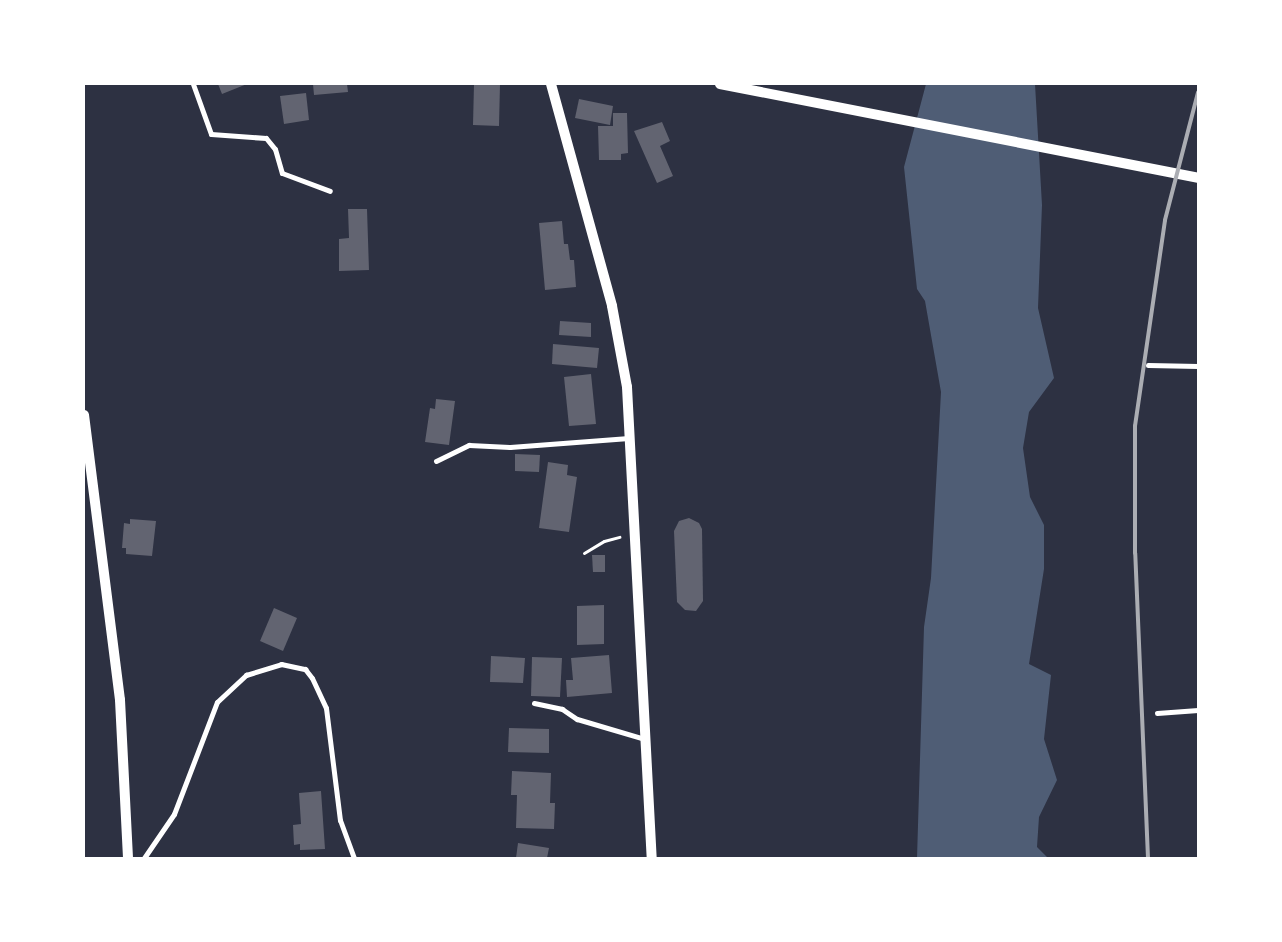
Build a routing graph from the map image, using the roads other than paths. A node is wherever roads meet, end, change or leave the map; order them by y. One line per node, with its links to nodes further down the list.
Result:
1 (193, 84): 5 (street)
2 (551, 84): 9 (main road)
3 (720, 84): 4 (main road)
4 (1198, 178)
5 (330, 191)
6 (1148, 365): 7 (street)
7 (1198, 366)
8 (84, 415): 15 (main road)
9 (630, 438): 10 (street); 14 (main road)
10 (436, 461)
11 (534, 703): 14 (street)
12 (1198, 710): 13 (street)
13 (1157, 713)
14 (646, 739): 18 (main road)
15 (128, 858)
16 (144, 858): 17 (street)
17 (354, 858)
18 (652, 858)

